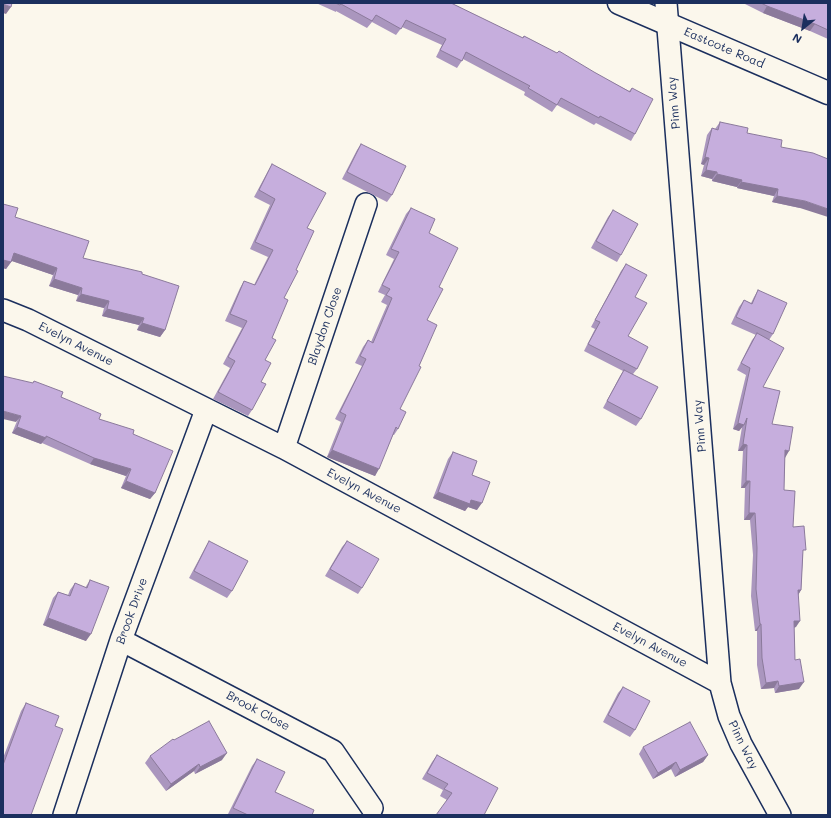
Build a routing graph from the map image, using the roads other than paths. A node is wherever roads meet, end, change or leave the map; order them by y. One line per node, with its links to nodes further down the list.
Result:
1 (619, 3): 2 (main road, Eastcote Road)
2 (667, 13): 3 (main road, Eastcote Road); 9 (street, Pinn Way)
3 (828, 93)
4 (366, 204): 7 (street, Blaydon Close)
5 (3, 310): 6 (street, Evelyn Avenue)
6 (206, 410): 7 (street, Evelyn Avenue); 8 (street, Brook Drive)
7 (284, 448): 9 (street, Evelyn Avenue)
8 (121, 640): 10 (street, Brook Close); 11 (street, Brook Drive)
9 (720, 683): 12 (street, Pinn Way)
10 (372, 808)
11 (64, 815)
12 (780, 815)

